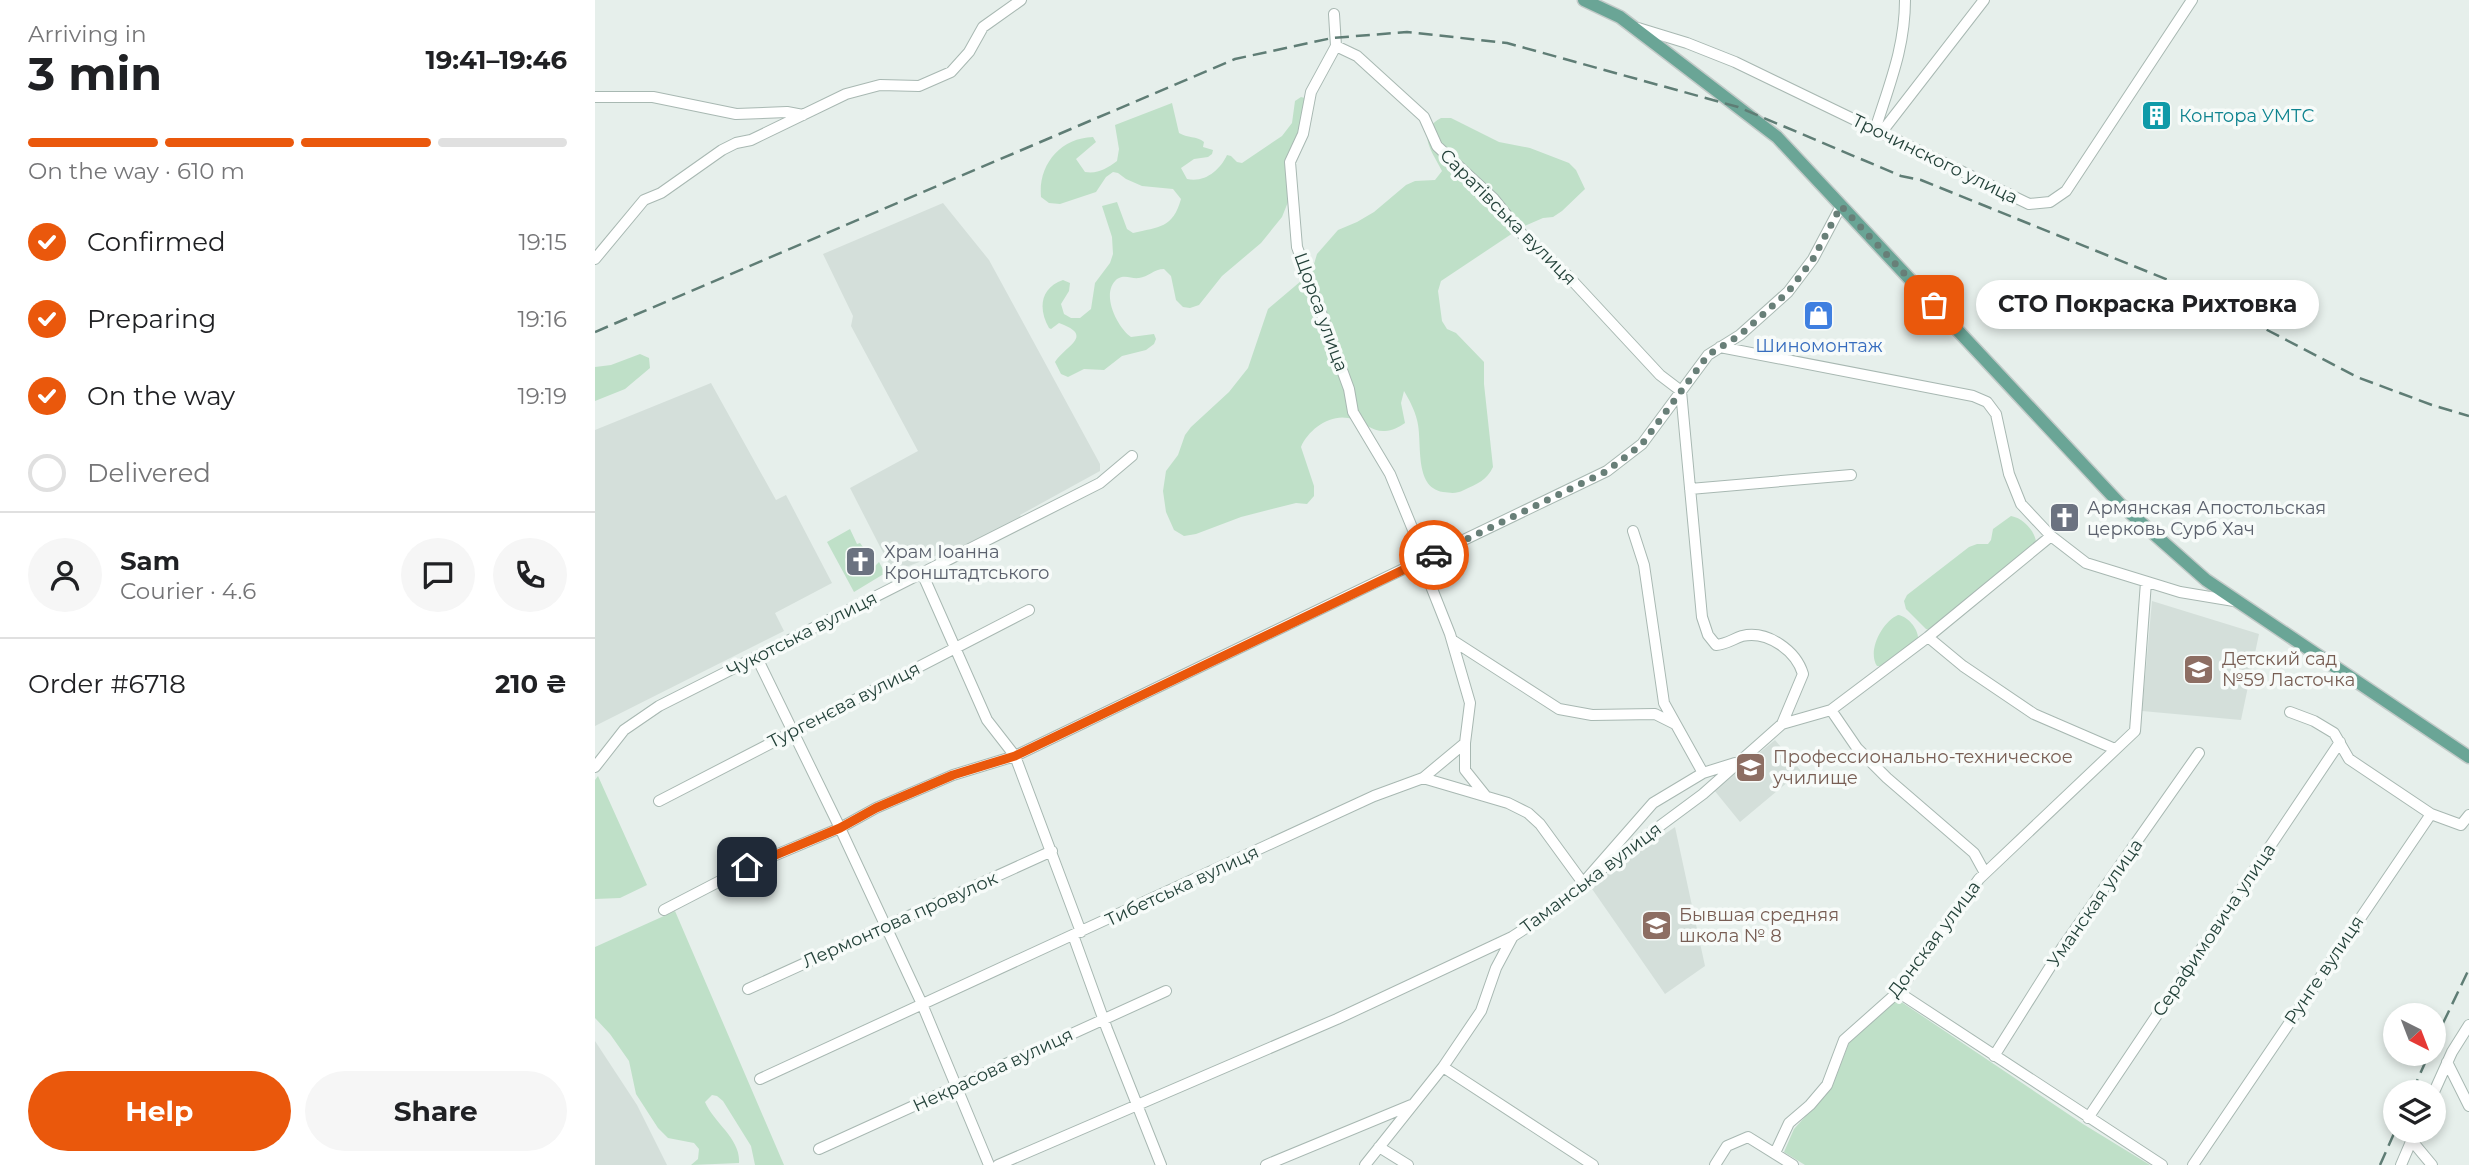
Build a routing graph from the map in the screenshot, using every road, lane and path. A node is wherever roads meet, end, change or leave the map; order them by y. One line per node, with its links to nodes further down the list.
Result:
1 (1021, 0): 10 (street)
2 (1584, 0): 7 (main road)
3 (1905, 0): 11 (street)
4 (1983, 0): 11 (street)
5 (2192, 0): 11 (street, Трочинского улица)
6 (1334, 14): 8 (street)
7 (1632, 26): 11 (street, Трочинского улица); 12 (main road)
8 (1336, 46): 15 (street, Саратівська вулиця); 21 (street, Щорса улица)
9 (595, 97): 10 (street)
10 (804, 115): 13 (street)
11 (1878, 131)
12 (1841, 206): 14 (street); 24 (main road)
13 (595, 259)
14 (1720, 347): 15 (street); 20 (street)
15 (1681, 391): 18 (street); 21 (street)
16 (1132, 456): 22 (street, Чукотська вулиця)
17 (1851, 475): 18 (street)
18 (1690, 489): 33 (street)
19 (1633, 531): 32 (street)
20 (2051, 536): 23 (street); 26 (street, Таманська вулиця)
21 (1423, 560): 27 (street, Щорса улица); 39 (street)
22 (922, 573): 28 (street); 29 (street, Чукотська вулиця)
23 (2146, 582): 24 (street); 37 (street, Донская улица)
24 (2235, 601): 40 (main road)
25 (1028, 610): 28 (street, Тургенєва вулиця)
26 (1928, 637): 30 (street, Таманська вулиця); 37 (street)
27 (1452, 640): 32 (street); 36 (street, Щорса улица)
28 (954, 649): 34 (street, Тургенєва вулиця); 39 (street)
29 (757, 658): 34 (street); 42 (street, Чукотська вулиця)
30 (1831, 710): 33 (street, Таманська вулиця); 51 (street)
31 (2290, 712): 35 (street)
32 (1675, 724): 43 (street)
33 (1782, 724): 41 (street, Таманська вулиця)
34 (791, 731): 46 (street, Тургенєва вулиця); 49 (street)
35 (2340, 742): 47 (street); 71 (street, Серафимовича улица)
36 (1465, 743): 44 (street, Тибетська вулиця); 45 (street, Щорса улица)
37 (2115, 749): 51 (street, Донская улица)
38 (2199, 753): 63 (street, Уманская улица)
39 (1015, 756): 49 (street); 50 (street)
40 (2469, 757)
41 (1738, 762): 43 (street); 52 (street, Таманська вулиця)
42 (595, 766)
43 (1703, 773): 52 (street)
44 (1423, 778): 45 (street); 55 (street, Тибетська вулиця)
45 (1486, 796): 52 (street)
46 (659, 801)
47 (2431, 814): 48 (street); 87 (street, Рунге вулиця)
48 (2469, 815)
49 (840, 828): 53 (street); 54 (street)
50 (1052, 851): 54 (street, Лермонтова провулок); 55 (street)
51 (1985, 873): 59 (street, Донская улица)
52 (1583, 883): 56 (street, Таманська вулиця)
53 (664, 909)
54 (886, 926): 57 (street, Лермонтова провулок); 60 (street)
55 (1077, 934): 60 (street, Тибетська вулиця); 61 (street)
56 (1512, 937): 65 (street); 69 (street, Таманська вулиця)
57 (748, 989)
58 (1166, 990): 61 (street, Некрасова вулиця)
59 (1898, 992): 63 (street); 76 (street, Донская улица)
60 (922, 1004): 66 (street, Тибетська вулиця); 67 (street)
61 (1103, 1019): 67 (street, Некрасова вулиця); 69 (street)
62 (2469, 1026): 64 (street)
63 (1994, 1056): 71 (street)
64 (2447, 1062): 70 (street)
65 (1443, 1067): 68 (street); 83 (street)
66 (760, 1079)
67 (957, 1086): 75 (street, Некрасова вулиця); 77 (street)
68 (1414, 1103): 74 (street); 80 (street)
69 (1136, 1105): 78 (street, Таманська вулиця); 79 (street)
70 (2469, 1106)
71 (2088, 1118): 86 (street)
72 (2411, 1143): 88 (street)
73 (2419, 1143): 89 (street)
74 (1379, 1147): 81 (street); 82 (street)
75 (819, 1149)
76 (1775, 1153): 84 (street); 85 (street)
77 (989, 1165)
78 (998, 1165)
79 (1161, 1165)
80 (1266, 1165)
81 (1365, 1165)
82 (1408, 1165)
83 (1593, 1165)
84 (1715, 1165)
85 (1793, 1165)
86 (2162, 1165)
87 (2193, 1165)
88 (2401, 1165)
89 (2432, 1165)

